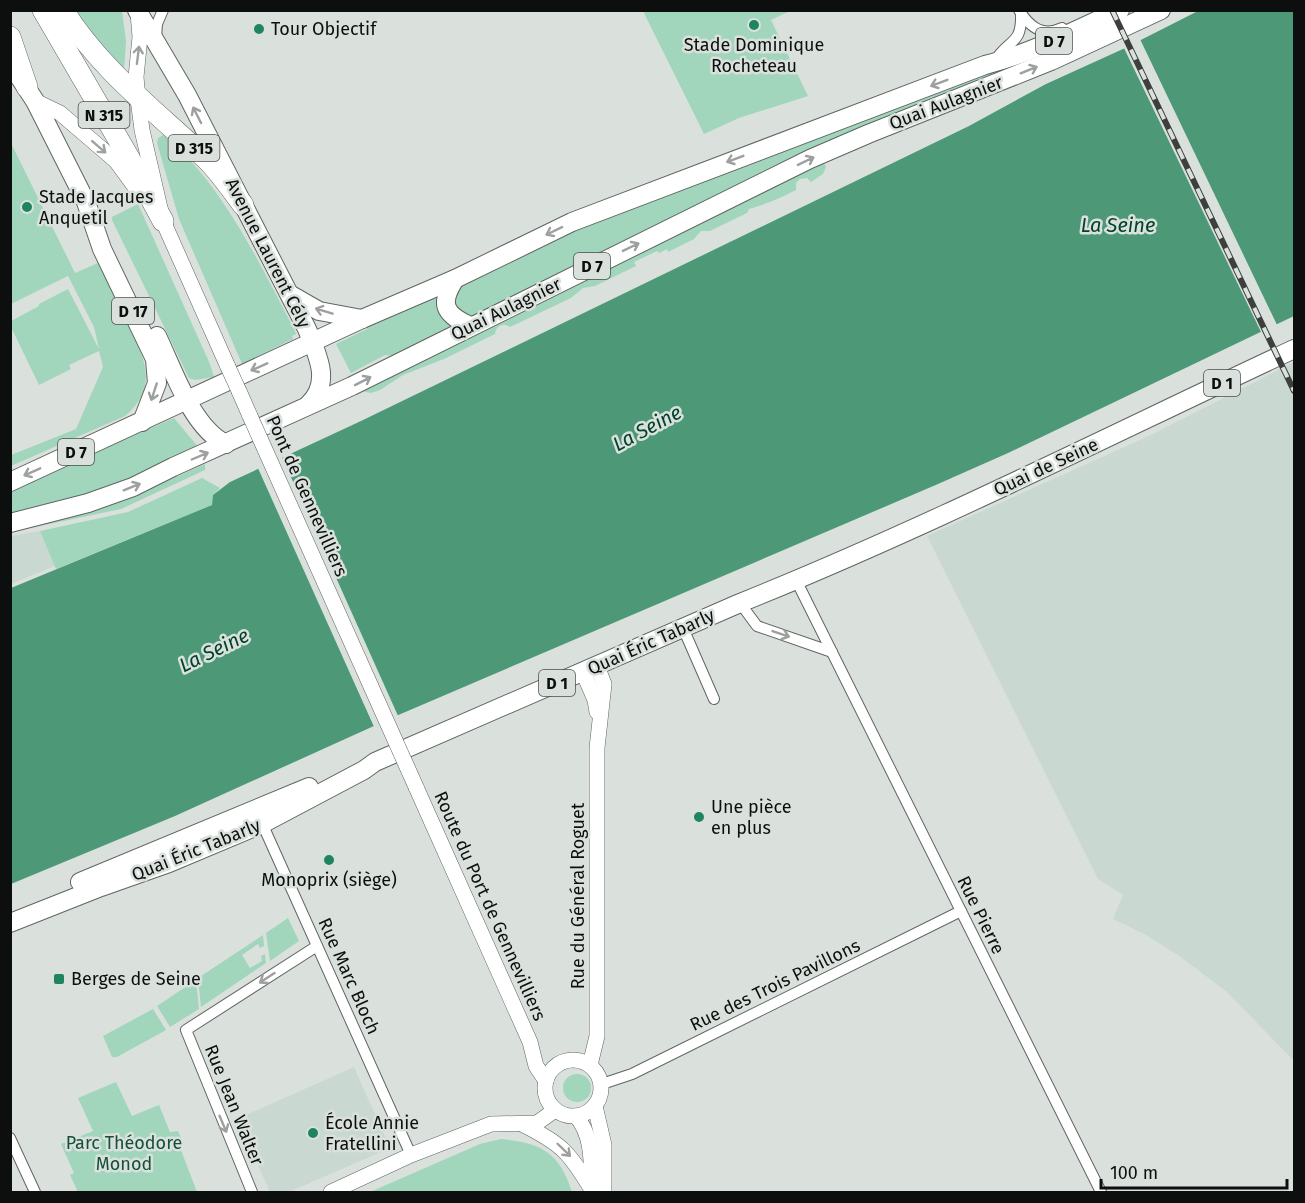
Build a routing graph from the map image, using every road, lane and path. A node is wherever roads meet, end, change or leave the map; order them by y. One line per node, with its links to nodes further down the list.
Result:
1 (43, 10): 17 (highway, N 315)
2 (55, 10): 17 (highway, N 315)
3 (63, 10): 14 (highway)
4 (137, 10): 10 (main road, Avenue Laurent Cély); 14 (main road, one-way to 4)
5 (163, 10): 10 (street)
6 (1161, 10): 21 (main road, Quai Aulagnier / D 7, one-way to 6)
7 (1020, 12): 8 (street); 11 (street)
8 (1117, 12): 11 (main road, Quai Aulagnier / D 7)
9 (10, 37): 13 (highway)
10 (157, 44): 16 (main road, Avenue Laurent Cély, one-way to 10)
11 (994, 63): 18 (main road, Quai Aulagnier / D 7, one-way to 18)
12 (10, 65): 13 (main road, D 17)
13 (31, 94): 15 (main road, D 17); 17 (main road, one-way to 17)
14 (138, 99): 16 (highway, D 315); 17 (main road)
15 (86, 202): 24 (main road, D 17); 26 (main road, D 17, one-way to 26)
16 (243, 205): 19 (main road, Avenue Laurent Cély)
17 (163, 221): 36 (main road, Pont de Gennevilliers, bridge)
18 (455, 279): 20 (main road, Quai Aulagnier / D 7); 21 (main road)
19 (290, 294): 20 (main road, one-way to 19); 22 (main road, Avenue Laurent Cély)
20 (362, 319): 22 (main road, Quai Aulagnier / D 7)
21 (470, 326): 25 (main road, Quai Aulagnier / D 7, one-way to 21)
22 (313, 343): 24 (main road, Quai Aulagnier / D 7, one-way to 24); 25 (main road, Avenue Laurent Cély)
23 (1294, 349): 30 (main road, Quai de Seine / D 1)
24 (188, 401): 26 (main road, Quai Aulagnier / D 7); 27 (main road)
25 (309, 404): 27 (main road, Quai Aulagnier / D 7)
26 (142, 422): 28 (main road, Quai Aulagnier / D 7, one-way to 28)
27 (226, 444): 29 (main road, Quai Aulagnier / D 7, one-way to 27)
28 (10, 482)
29 (10, 523)
30 (796, 580): 31 (main road, Quai Éric Tabarly); 33 (street, Rue Pierre)
31 (740, 603): 32 (main road, Quai Éric Tabarly / D 1); 33 (street, one-way to 33)
32 (683, 628): 34 (main road, Quai Éric Tabarly / D 1); 35 (street)
33 (832, 652): 39 (street, Rue Pierre)
34 (590, 669): 37 (main road, Quai Éric Tabarly / D 1); 44 (main road, Rue du Général Roguet)
35 (714, 699)
36 (416, 787): 42 (main road, Route du Port de Gennevilliers)
37 (259, 817): 38 (main road, Quai Éric Tabarly / D 1); 40 (main road, Quai Éric Tabarly / D 1); 41 (street, Rue Marc Bloch)
38 (10, 910)
39 (961, 911): 46 (street, Rue des Trois Pavillons); 57 (street, Rue Pierre)
40 (10, 923)
41 (316, 946): 52 (street, Rue Marc Bloch); 54 (street, Rue Jean Walter, one-way to 54)
42 (530, 1042): 43 (main road, Route du Port de Gennevilliers); 45 (main road, Route du Port de Gennevilliers)
43 (557, 1065): 44 (main road); 45 (main road)
44 (590, 1065): 46 (main road)
45 (546, 1081): 48 (main road)
46 (602, 1084): 47 (main road)
47 (595, 1106): 49 (main road); 56 (main road)
48 (555, 1110): 49 (main road); 50 (main road)
49 (576, 1116): 56 (main road)
50 (522, 1124): 52 (main road); 56 (main road, one-way to 56)
51 (10, 1138): 53 (street)
52 (411, 1155): 55 (main road)
53 (35, 1192)
54 (252, 1192)
55 (331, 1192)
56 (596, 1192)
57 (1101, 1192)

